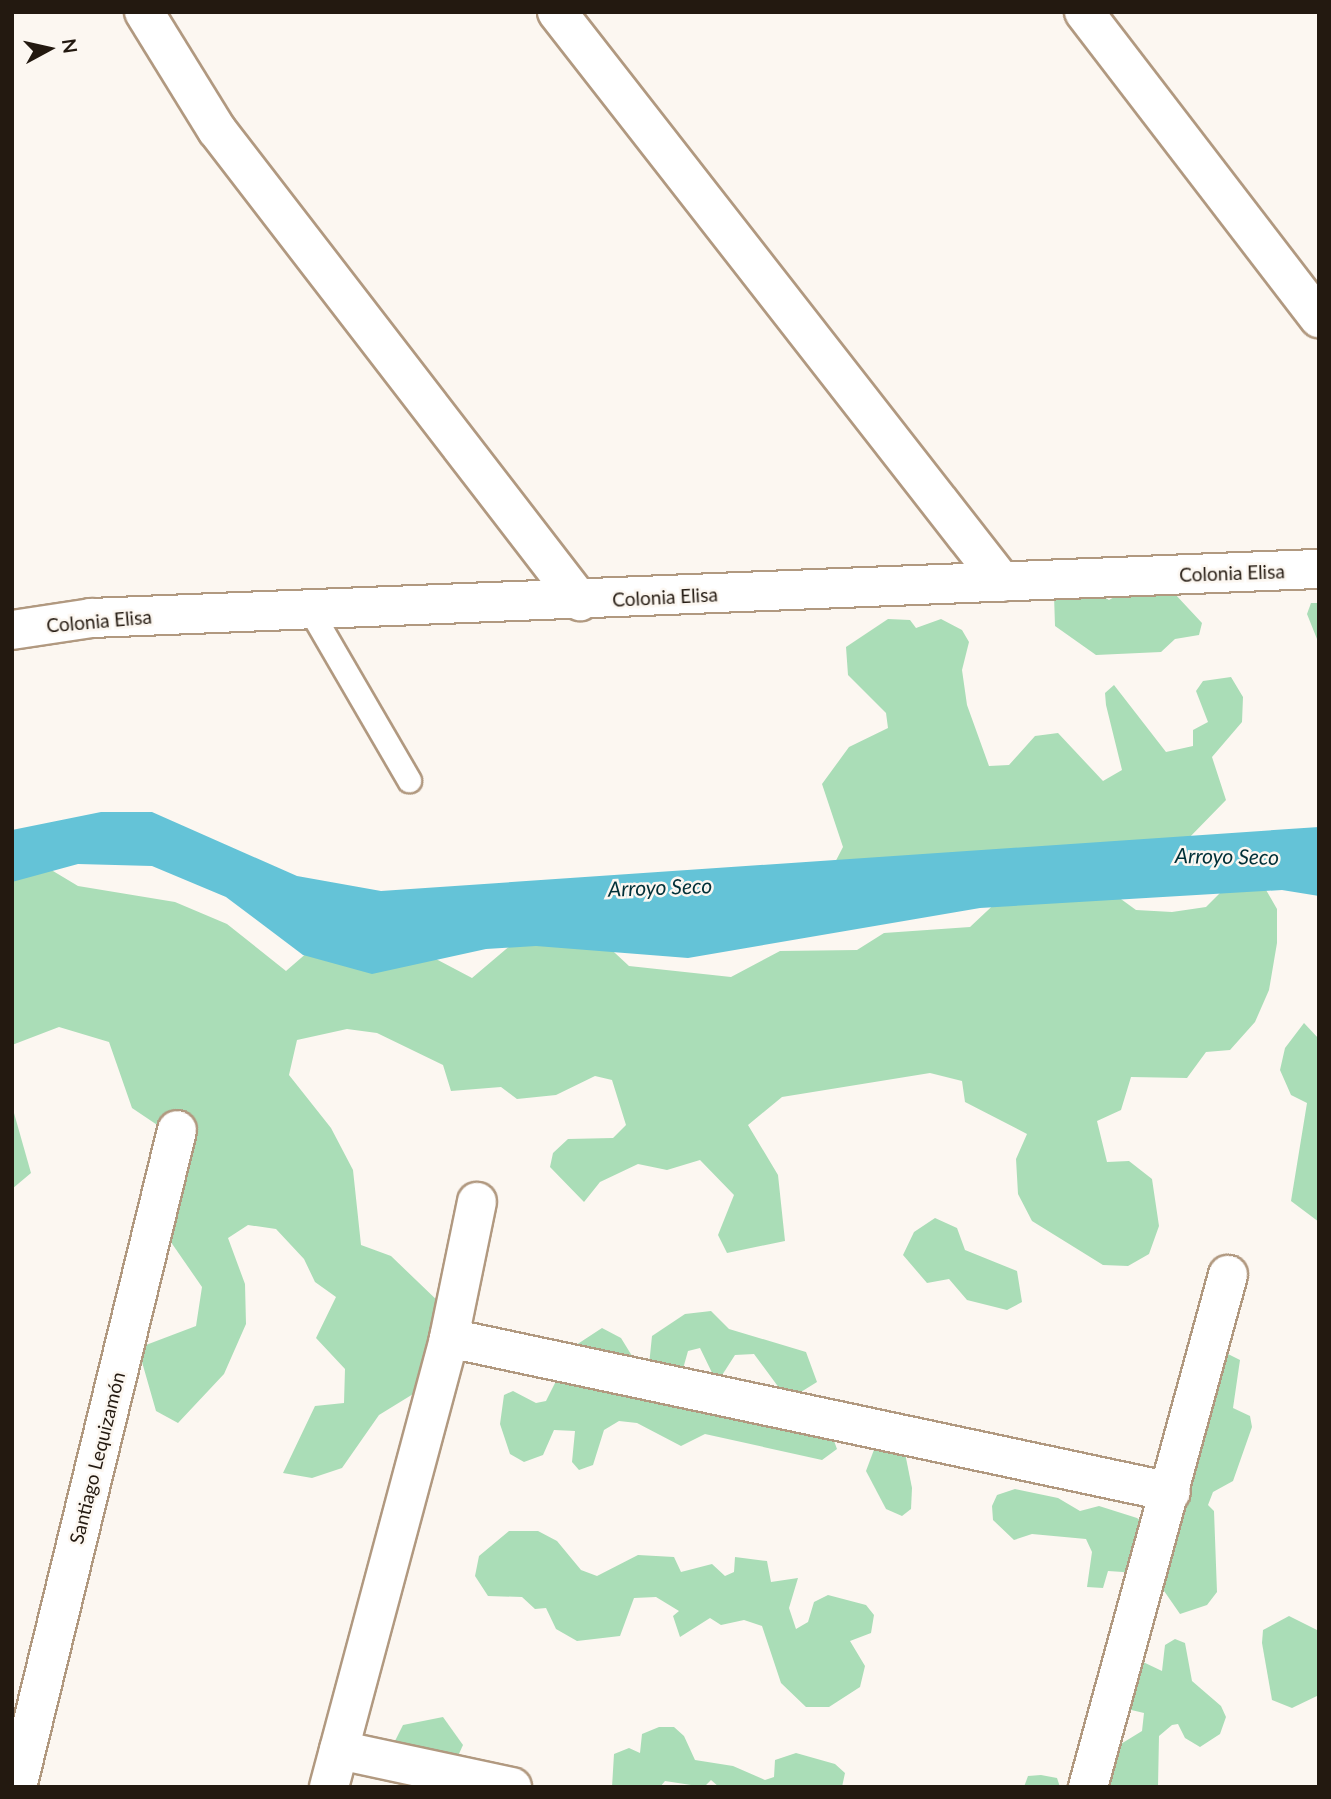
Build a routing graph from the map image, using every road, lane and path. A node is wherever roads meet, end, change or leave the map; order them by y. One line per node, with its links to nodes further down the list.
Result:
1 (144, 12): 7 (street)
2 (557, 12): 6 (street)
3 (1084, 12): 4 (street)
4 (1319, 318)
5 (1319, 569): 6 (street, Colonia Elisa)
6 (1002, 582): 7 (street, Colonia Elisa)
7 (580, 601): 8 (street, Colonia Elisa)
8 (310, 610): 9 (street, Colonia Elisa); 10 (lane)
9 (12, 631)
10 (409, 780)
11 (177, 1130): 17 (street, Santiago Lequizamón)
12 (477, 1202): 14 (street)
13 (1228, 1275): 15 (street)
14 (449, 1338): 15 (street); 16 (street)
15 (1171, 1492): 20 (street)
16 (339, 1750): 18 (street); 19 (street)
17 (17, 1787)
18 (329, 1787)
19 (512, 1787)
20 (1088, 1787)

